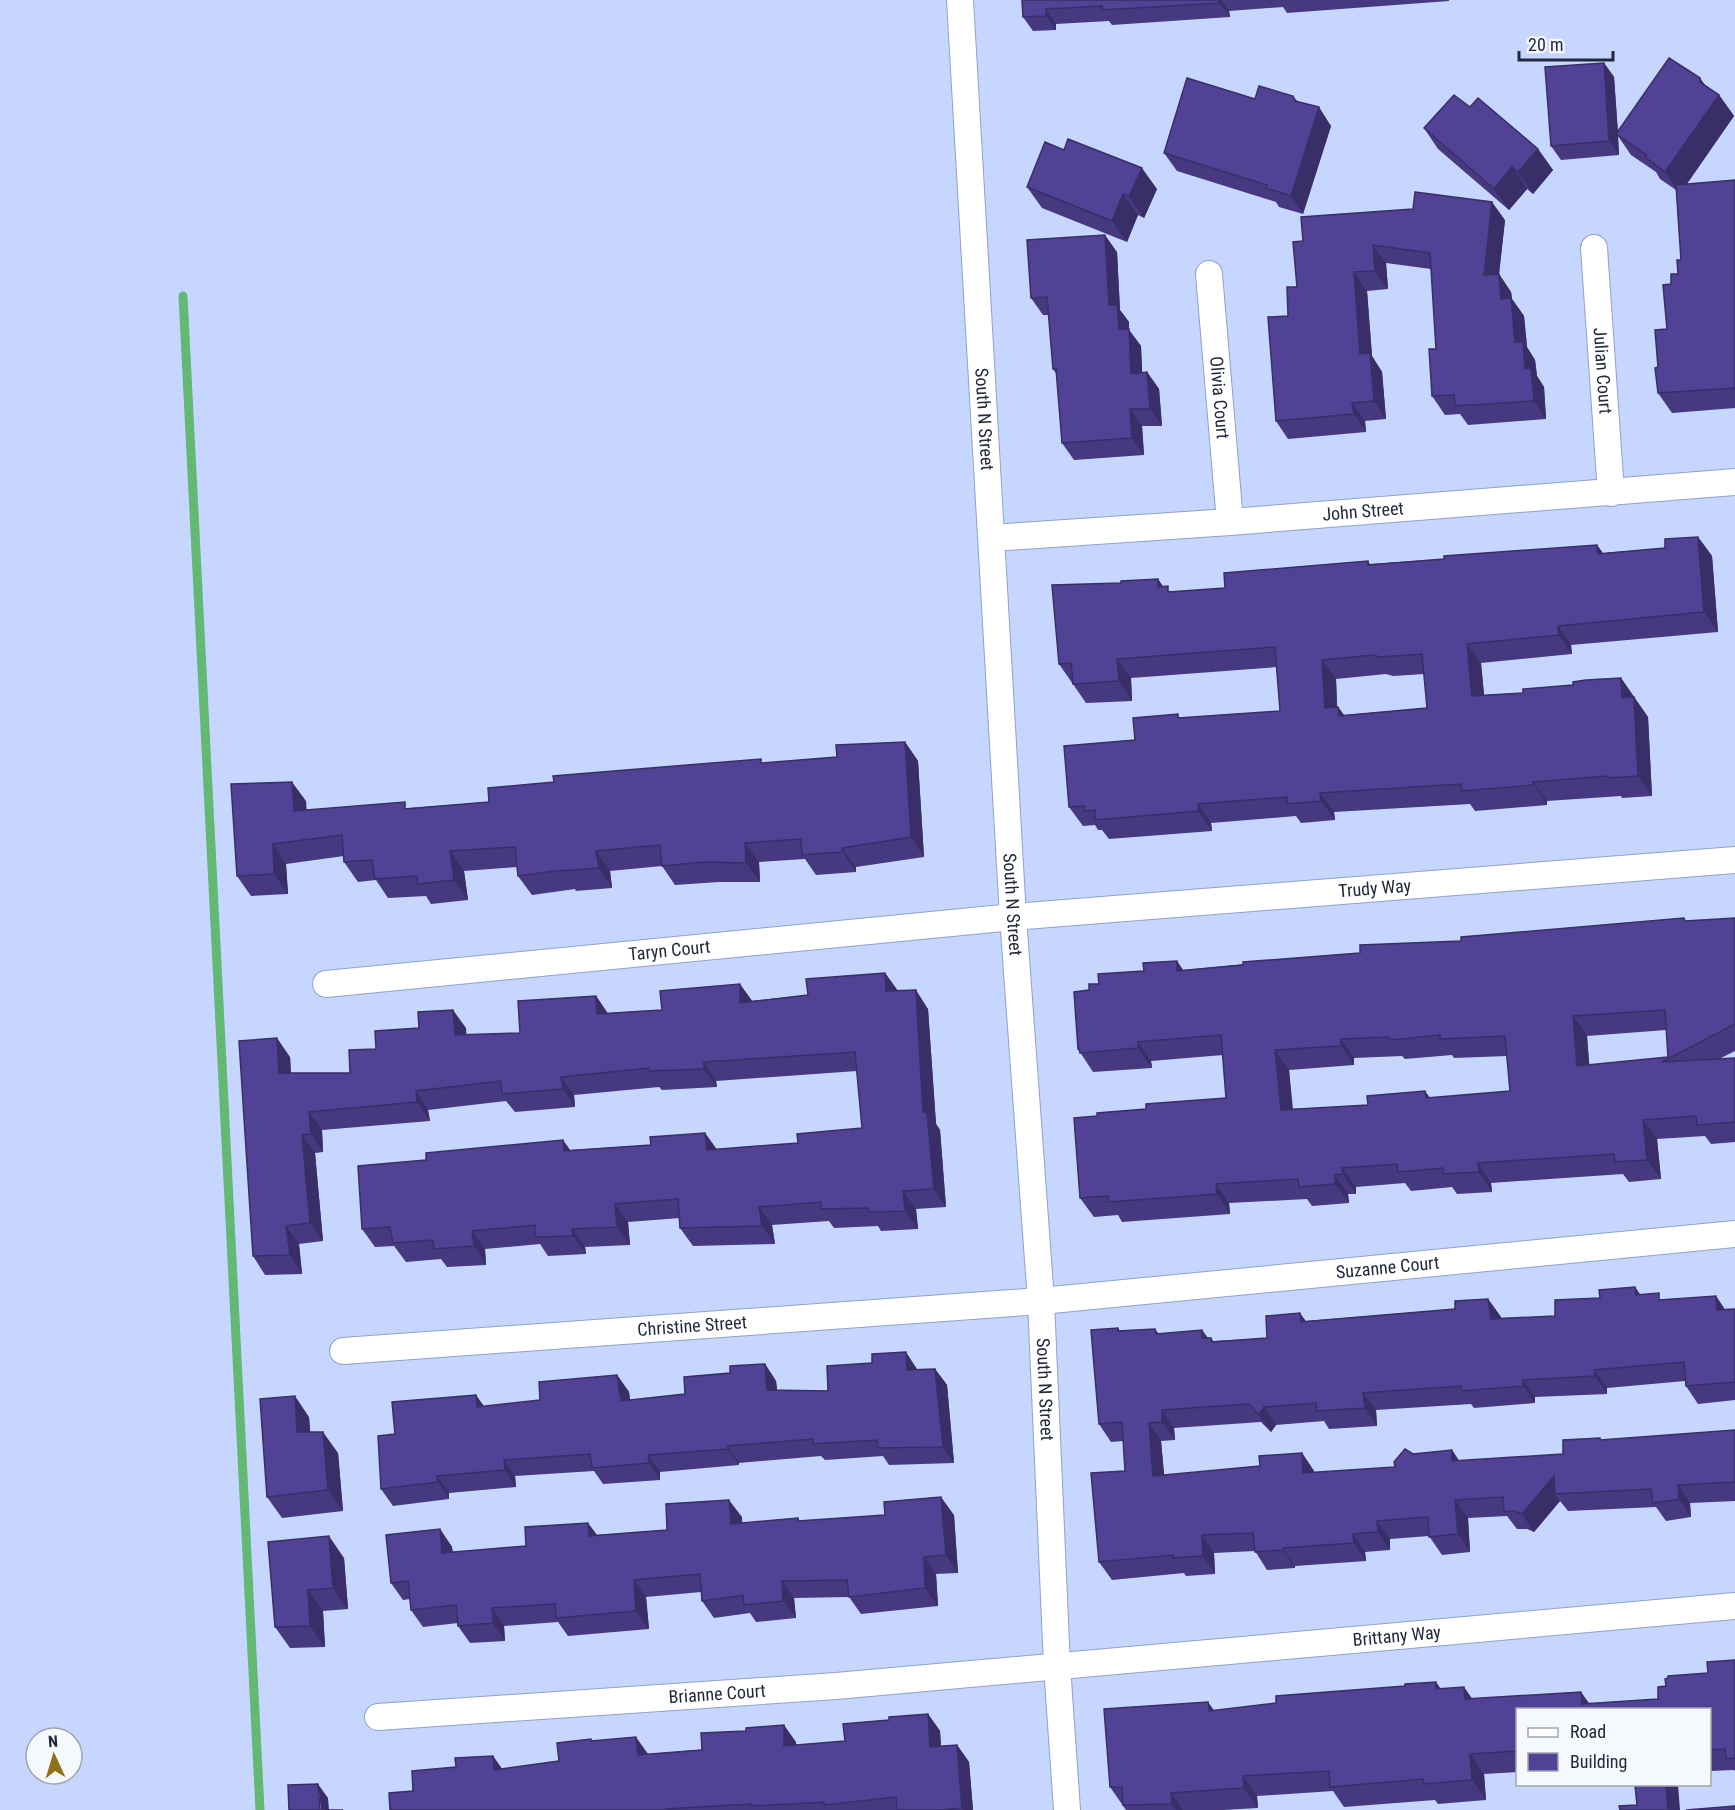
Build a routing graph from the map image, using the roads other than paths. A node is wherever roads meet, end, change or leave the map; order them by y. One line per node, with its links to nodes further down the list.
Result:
1 (960, 0): 7 (street, South N Street)
2 (1594, 248): 5 (street, Julian Court)
3 (1209, 274): 6 (street, Olivia Court)
4 (1735, 482): 5 (street, John Street)
5 (1611, 493): 6 (street, John Street)
6 (1230, 522): 7 (street, John Street)
7 (992, 538): 9 (street, South N Street)
8 (1735, 860): 9 (street, Trudy Way)
9 (1013, 917): 10 (street, Taryn Court); 12 (street, South N Street)
10 (326, 984)
11 (1735, 1234): 12 (street, Suzanne Court)
12 (1041, 1301): 13 (street, Christine Street); 15 (street, South N Street)
13 (343, 1351)
14 (1735, 1606): 15 (street, Brittany Way)
15 (1058, 1666): 16 (street, Brianne Court); 17 (street, South N Street)
16 (378, 1717)
17 (1067, 1810)

